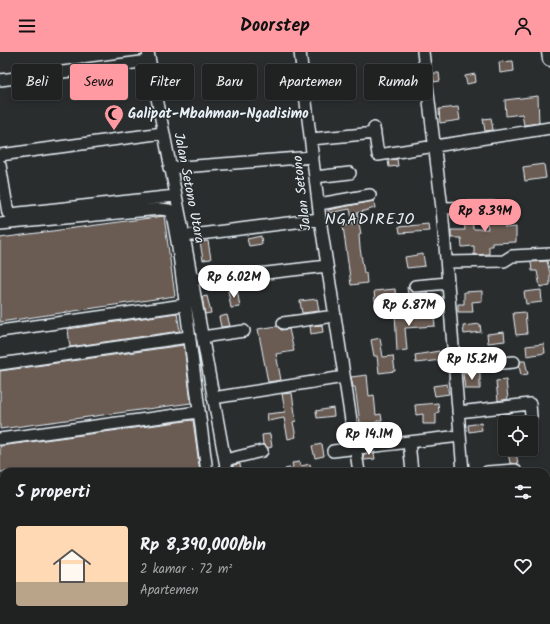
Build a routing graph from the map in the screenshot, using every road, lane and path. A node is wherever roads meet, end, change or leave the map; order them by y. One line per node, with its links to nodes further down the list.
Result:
1 (300, 52): 9 (street, Jalan Setono)
2 (423, 52): 10 (street)
3 (549, 52): 5 (main road)
4 (148, 57): 6 (street); 8 (street, Jalan Setono Utara)
5 (550, 59)
6 (0, 80)
7 (550, 128): 10 (street)
8 (163, 133): 11 (street); 14 (street, Jalan Setono Utara)
9 (311, 139): 10 (street); 12 (street, Jalan Setono)
10 (435, 146): 21 (street)
11 (0, 156)
12 (313, 157): 14 (street); 16 (street, Jalan Setono)
13 (0, 165): 18 (street)
14 (169, 168): 18 (street, Jalan Setono Utara)
15 (350, 173): 16 (street)
16 (315, 177): 19 (street, Jalan Setono)
17 (370, 195): 19 (street)
18 (175, 196): 24 (street, Jalan Setono Utara)
19 (318, 204): 22 (street, Jalan Setono)
20 (492, 207): 21 (street)
21 (442, 208): 26 (street)
22 (320, 219): 24 (street); 27 (street, Jalan Setono)
23 (0, 224): 31 (street)
24 (184, 236): 28 (street, Jalan Setono Utara)
25 (550, 254): 26 (street)
26 (446, 262): 29 (street)
27 (327, 266): 28 (street); 32 (street, Jalan Setono)
28 (191, 279): 37 (street, Jalan Setono Utara)
29 (448, 283): 30 (street); 40 (street)
30 (415, 286)
31 (184, 305): 34 (street); 36 (street)
32 (335, 316): 33 (street); 41 (street, Jalan Setono)
33 (283, 323)
34 (0, 331)
35 (244, 331): 37 (street)
36 (188, 337): 39 (street); 43 (street)
37 (202, 337): 42 (street, Jalan Setono Utara)
38 (514, 362): 40 (street)
39 (0, 364)
40 (454, 367): 44 (street)
41 (344, 377): 42 (street); 49 (street, Jalan Setono)
42 (213, 398): 52 (street, Jalan Setono Utara)
43 (198, 412): 47 (street); 53 (street)
44 (458, 412): 45 (street); 46 (street)
45 (531, 416)
46 (460, 436): 48 (street); 57 (street)
47 (0, 439)
48 (409, 442): 49 (street); 56 (street)
49 (356, 449): 51 (street); 55 (street, Jalan Setono)
50 (262, 451): 52 (street)
51 (333, 451)
52 (225, 460): 54 (street, Jalan Setono Utara)
53 (206, 468)
54 (226, 468)
55 (358, 468)
56 (412, 468)
57 (463, 468)

